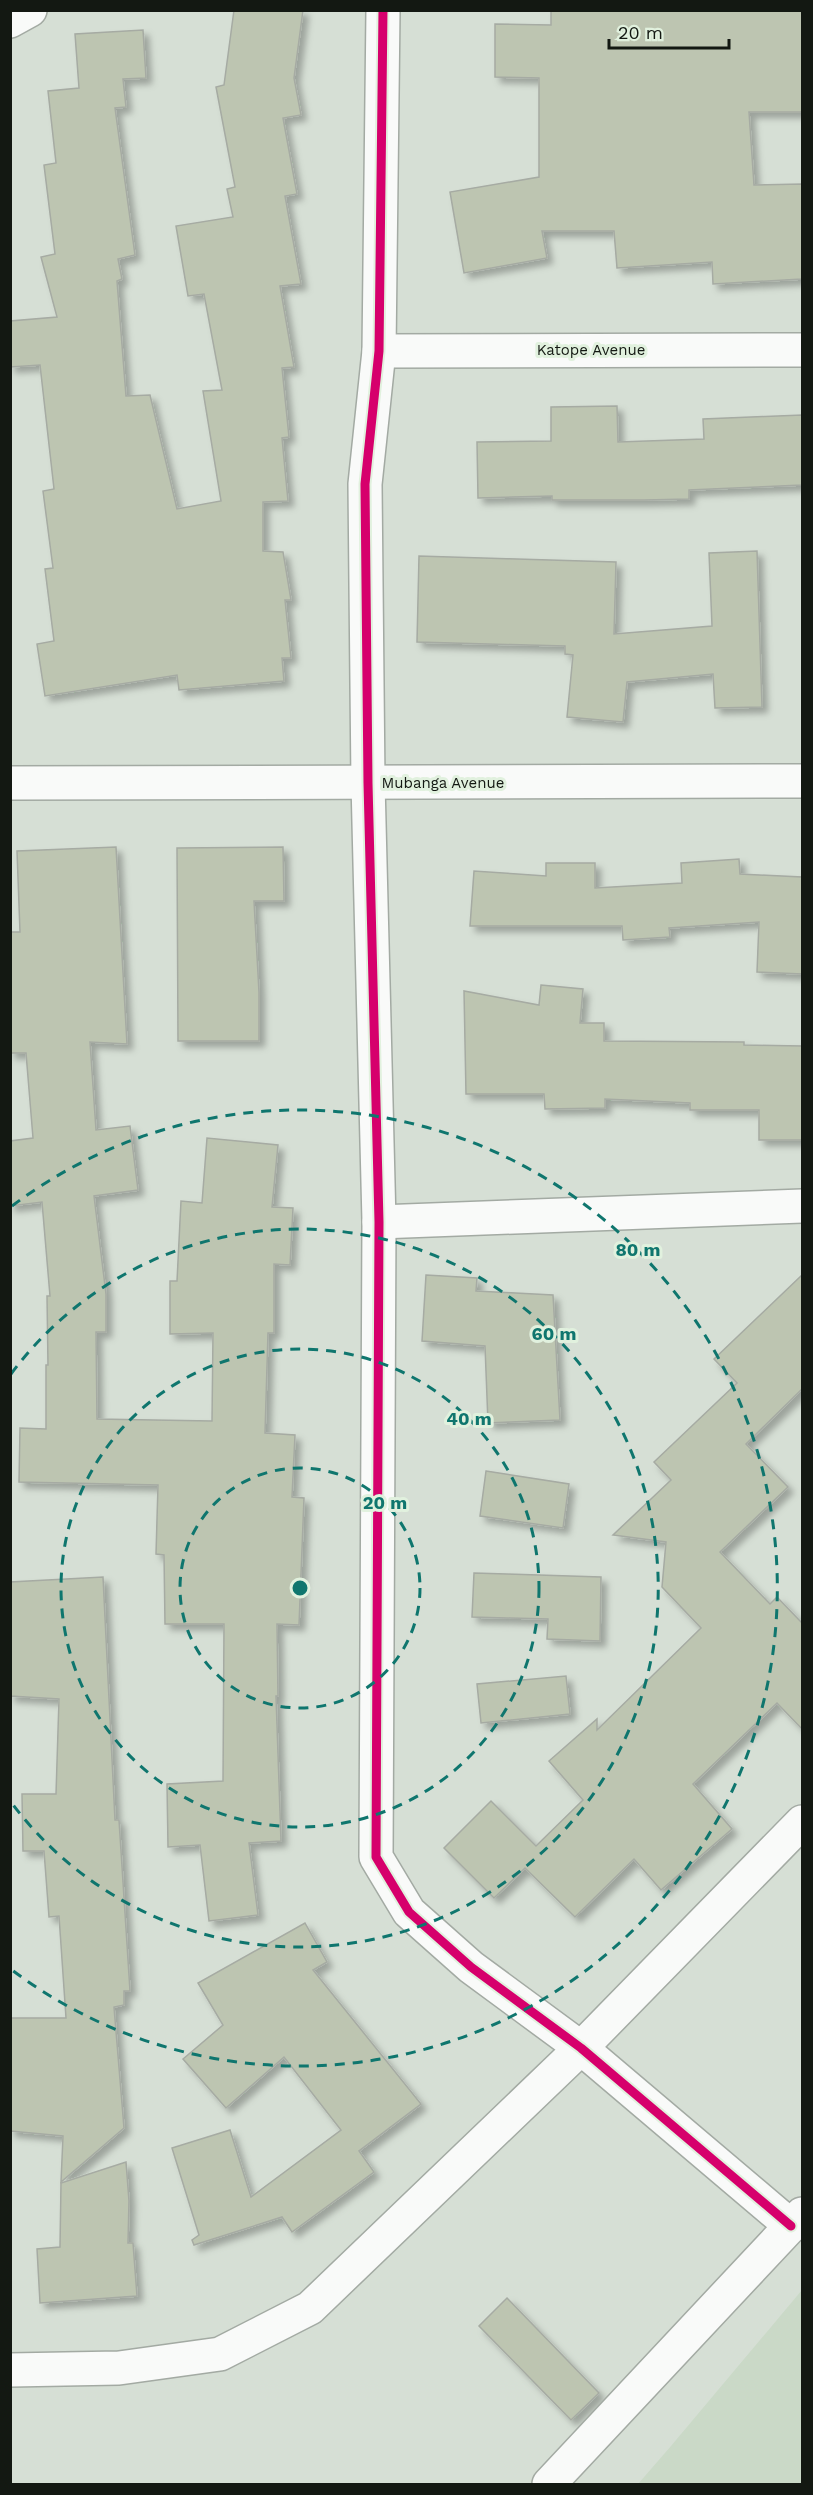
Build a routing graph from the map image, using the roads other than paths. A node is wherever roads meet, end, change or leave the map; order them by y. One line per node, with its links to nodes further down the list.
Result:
1 (30, 10): 3 (street)
2 (383, 10): 5 (street)
3 (10, 21)
4 (802, 350): 5 (street, Katope Avenue)
5 (379, 351): 8 (street)
6 (802, 781): 8 (street, Mubanga Avenue)
7 (10, 783): 8 (street, Mubanga Avenue)
8 (368, 783): 10 (street)
9 (802, 1206): 10 (street)
10 (379, 1222): 12 (street)
11 (802, 1822): 12 (street)
12 (581, 2048): 13 (street); 14 (street)
13 (797, 2220): 15 (street)
14 (10, 2370)
15 (549, 2484)

